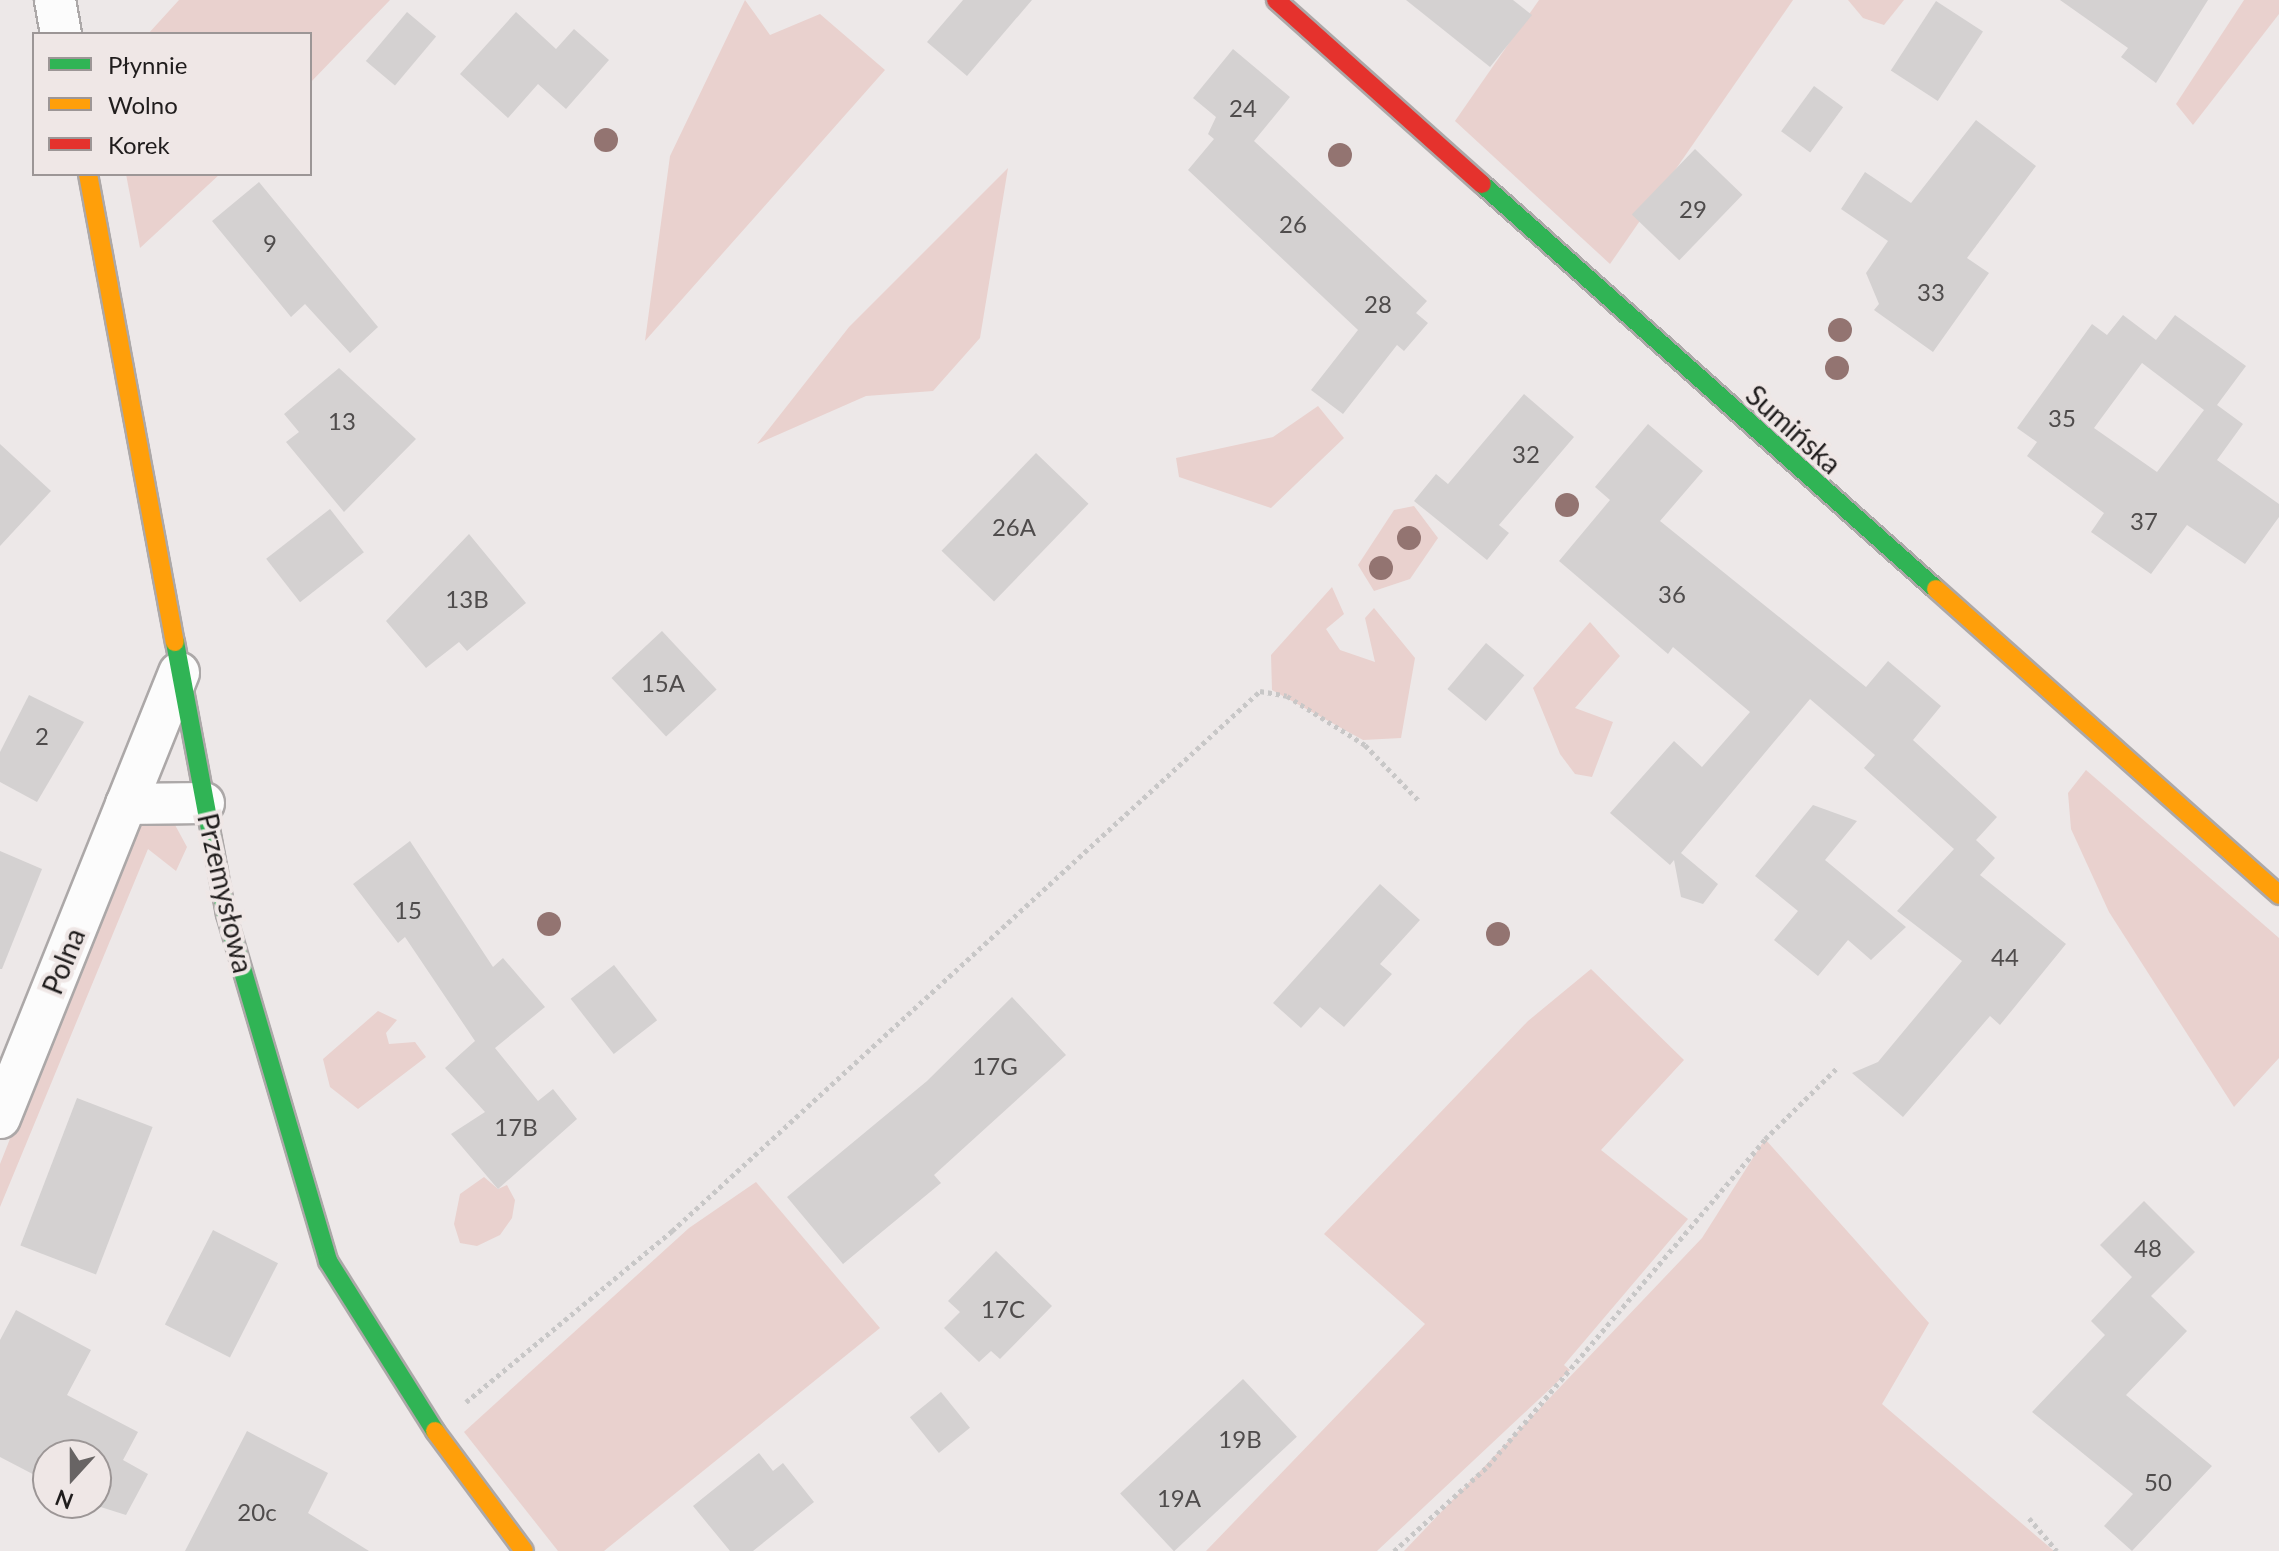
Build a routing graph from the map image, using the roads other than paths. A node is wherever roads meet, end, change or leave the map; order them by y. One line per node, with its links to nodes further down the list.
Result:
1 (55, 0): 3 (street)
2 (1276, 0): 8 (street, Sumińska)
3 (61, 32)
4 (88, 176): 5 (street, Przemysłowa)
5 (179, 673): 6 (street, Przemysłowa); 7 (street, Polna)
6 (204, 803): 7 (street); 10 (street, Przemysłowa)
7 (126, 804): 9 (street, Polna)
8 (2279, 895)
9 (0, 1118)
10 (524, 1551)

